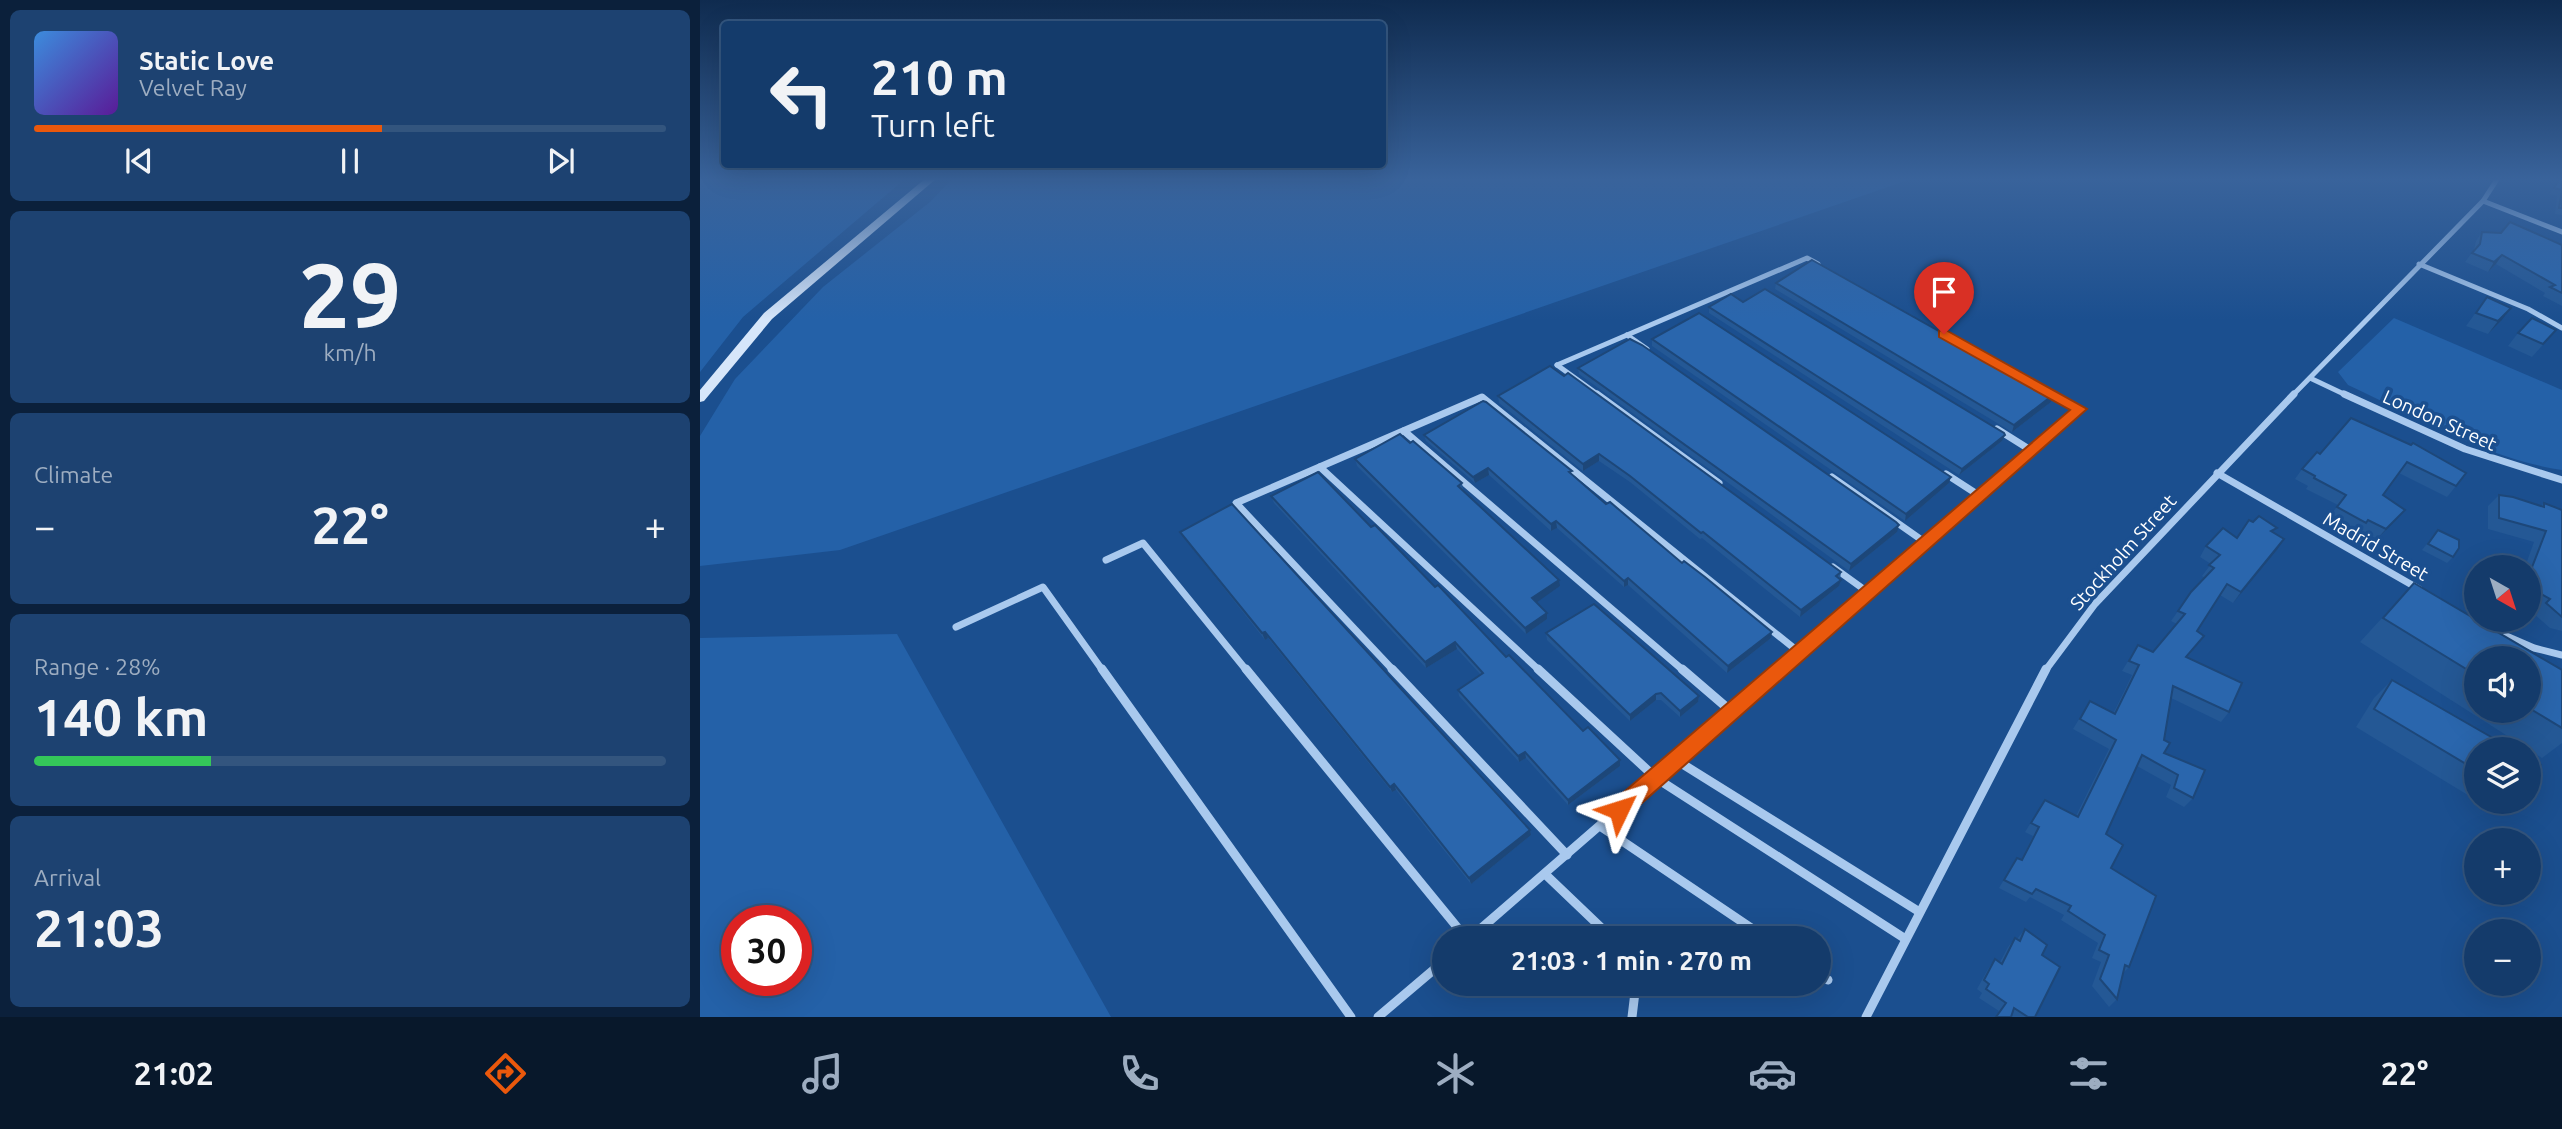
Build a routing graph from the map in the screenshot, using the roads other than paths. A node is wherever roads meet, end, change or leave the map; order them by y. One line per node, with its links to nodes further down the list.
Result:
1 (876, 225): 16 (main road)
2 (2458, 225): 5 (street, Stockholm Street)
3 (2545, 225): 4 (street)
4 (2562, 232)
5 (2419, 264): 11 (street); 15 (street, Stockholm Street)
6 (1831, 271): 7 (street)
7 (1753, 282): 8 (street); 9 (street)
8 (1764, 289)
9 (1691, 308): 10 (street); 12 (street)
10 (1703, 316)
11 (2562, 328)
12 (1628, 335): 14 (street); 25 (street)
13 (1950, 337): 19 (street)
14 (1650, 351)
15 (2309, 378): 22 (street, Stockholm Street); 24 (street, London Street)
16 (700, 398)
17 (1985, 423): 19 (street)
18 (1404, 431): 21 (street); 34 (street); 36 (street)
19 (2032, 451): 26 (street)
20 (1934, 466): 26 (street)
21 (1320, 467): 38 (street); 40 (street)
22 (2217, 473): 30 (street, Madrid Street); 42 (street, Stockholm Street)
23 (1827, 474): 27 (street)
24 (2562, 480)
25 (1724, 487)
26 (1980, 496): 27 (street)
27 (1927, 543): 31 (street)
28 (1106, 560): 43 (street)
29 (1824, 561): 31 (street)
30 (2426, 592)
31 (1869, 593): 34 (street)
32 (956, 627): 50 (street)
33 (2497, 632): 35 (street)
34 (1800, 653): 36 (street)
35 (2562, 655)
36 (1732, 712): 37 (street)
37 (1676, 760): 38 (street); 42 (street)
38 (1656, 778): 39 (street); 47 (street)
39 (1600, 826): 40 (street); 46 (street)
40 (1567, 855): 41 (street)
41 (1545, 874): 44 (street); 45 (street)
42 (1918, 911): 47 (street, Stockholm Street)
43 (1458, 926)
44 (1482, 926)
45 (1599, 926)
46 (1748, 926)
47 (1904, 939): 53 (street, Stockholm Street)
48 (1432, 971): 51 (street)
49 (1635, 996): 52 (street)
50 (1351, 1017)
51 (1378, 1017)
52 (1632, 1017)
53 (1866, 1017)

